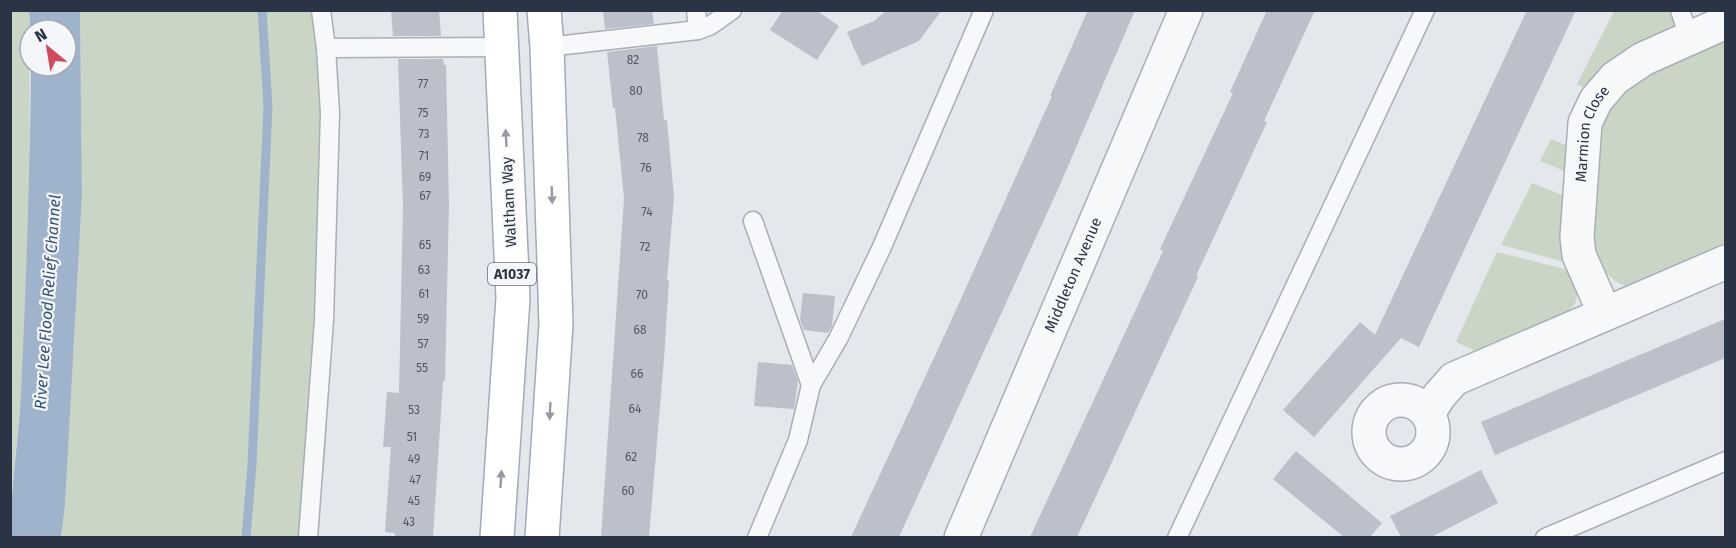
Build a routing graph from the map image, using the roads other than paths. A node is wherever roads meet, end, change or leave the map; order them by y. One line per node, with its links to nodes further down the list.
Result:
1 (321, 10): 14 (lane)
2 (500, 10): 12 (main road, Waltham Way / A1037)
3 (544, 10): 13 (main road, A1037)
4 (696, 10): 11 (lane)
5 (732, 10): 11 (lane)
6 (984, 10): 20 (lane)
7 (1186, 10): 27 (street, Middleton Avenue)
8 (1425, 10): 28 (lane)
9 (1725, 22): 10 (street, Marmion Close)
10 (1685, 24): 17 (street, Marmion Close)
11 (698, 30): 13 (lane)
12 (502, 47): 14 (lane); 18 (main road, Waltham Way / A1037, one-way to 12)
13 (547, 47): 19 (main road, A1037, one-way to 19)
14 (326, 48): 23 (lane)
15 (753, 221): 20 (lane)
16 (1725, 262): 17 (street)
17 (1605, 314): 21 (street)
18 (509, 374): 19 (main road); 24 (main road, Waltham Way / A1037, one-way to 18)
19 (552, 375): 25 (main road, A1037, one-way to 25)
20 (811, 385): 26 (lane)
21 (1428, 414)
22 (1725, 461): 29 (lane)
23 (308, 537)
24 (497, 537)
25 (542, 537)
26 (757, 537)
27 (961, 537)
28 (1177, 537)
29 (1545, 537)

